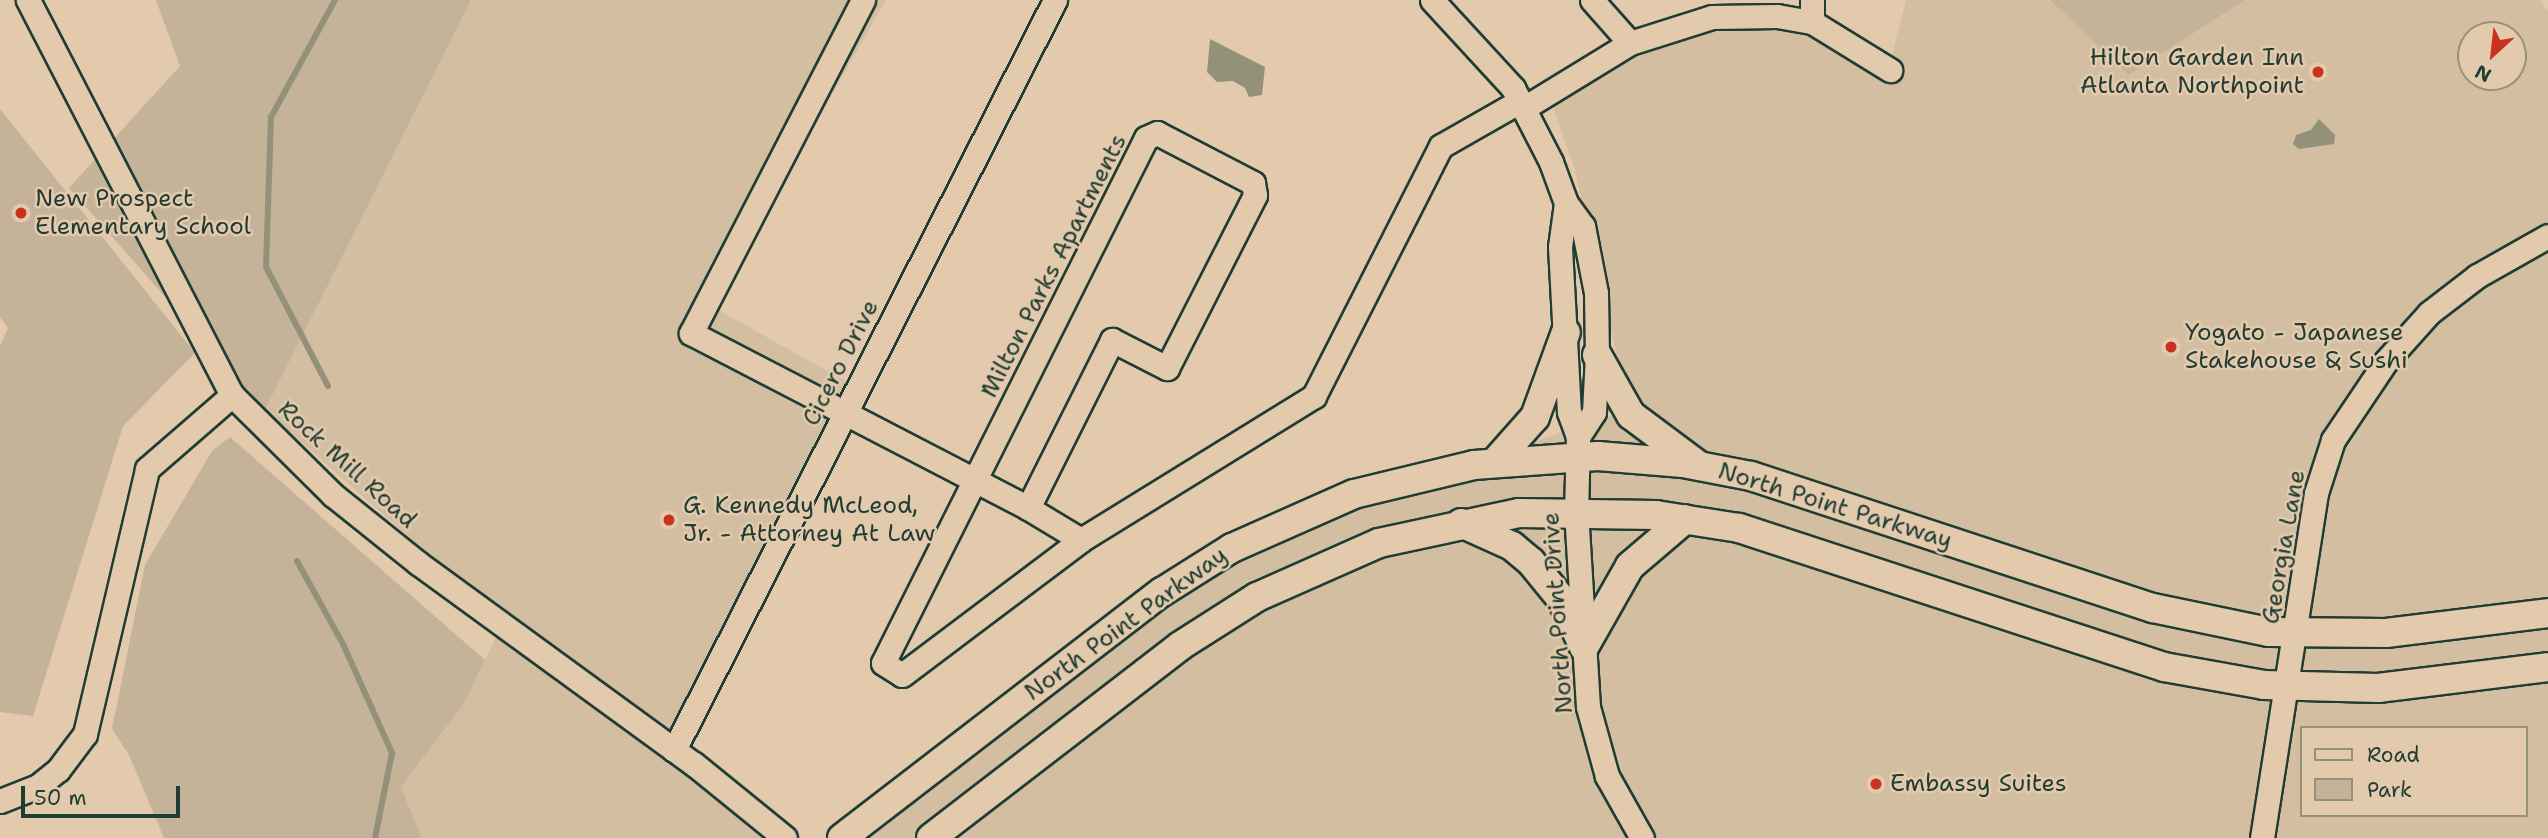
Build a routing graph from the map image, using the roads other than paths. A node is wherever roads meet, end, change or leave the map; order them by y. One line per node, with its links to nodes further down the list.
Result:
1 (28, 0): 14 (street, Rock Mill Road)
2 (863, 0): 15 (street)
3 (1055, 0): 15 (street, Cicero Drive)
4 (1432, 0): 9 (street)
5 (1592, 0): 7 (street)
6 (1812, 11): 7 (street, Milton Parks Apartments); 8 (street)
7 (1630, 43): 9 (street, Milton Parks Apartments)
8 (1890, 70)
9 (1522, 104): 10 (street); 24 (street, Milton Parks Apartments)
10 (1566, 203): 12 (street); 13 (street)
11 (2548, 236): 26 (street, Georgia Lane)
12 (1566, 332): 16 (street); 17 (street)
13 (1597, 355): 16 (street); 18 (street)
14 (232, 395): 30 (street, Rock Mill Road); 31 (street)
15 (844, 413): 19 (street); 30 (street, Cicero Drive)
16 (1577, 447): 17 (street, North Point Parkway); 18 (street, North Point Parkway); 21 (street, North Point Drive)
17 (1495, 462): 33 (street, North Point Parkway)
18 (1700, 466): 26 (street, North Point Parkway)
19 (975, 481): 20 (street); 20 (street, Milton Parks Apartments); 24 (street, Milton Parks Apartments)
20 (1028, 508): 24 (street)
21 (1576, 511): 22 (street, North Point Parkway); 23 (street, North Point Parkway); 27 (street, North Point Drive)
22 (1685, 519): 27 (street); 29 (street, North Point Parkway)
23 (1461, 523): 27 (street); 34 (street, North Point Parkway)
24 (1081, 540)
25 (2548, 613): 26 (street, North Point Parkway)
26 (2296, 634): 29 (street, Georgia Lane)
27 (1584, 647): 35 (street, North Point Drive)
28 (2548, 667): 29 (street, North Point Parkway)
29 (2286, 688): 36 (street, Georgia Lane)
30 (674, 750): 32 (street, Rock Mill Road)
31 (0, 801)
32 (785, 838)
33 (842, 838)
34 (931, 838)
35 (1642, 838)
36 (2262, 838)

